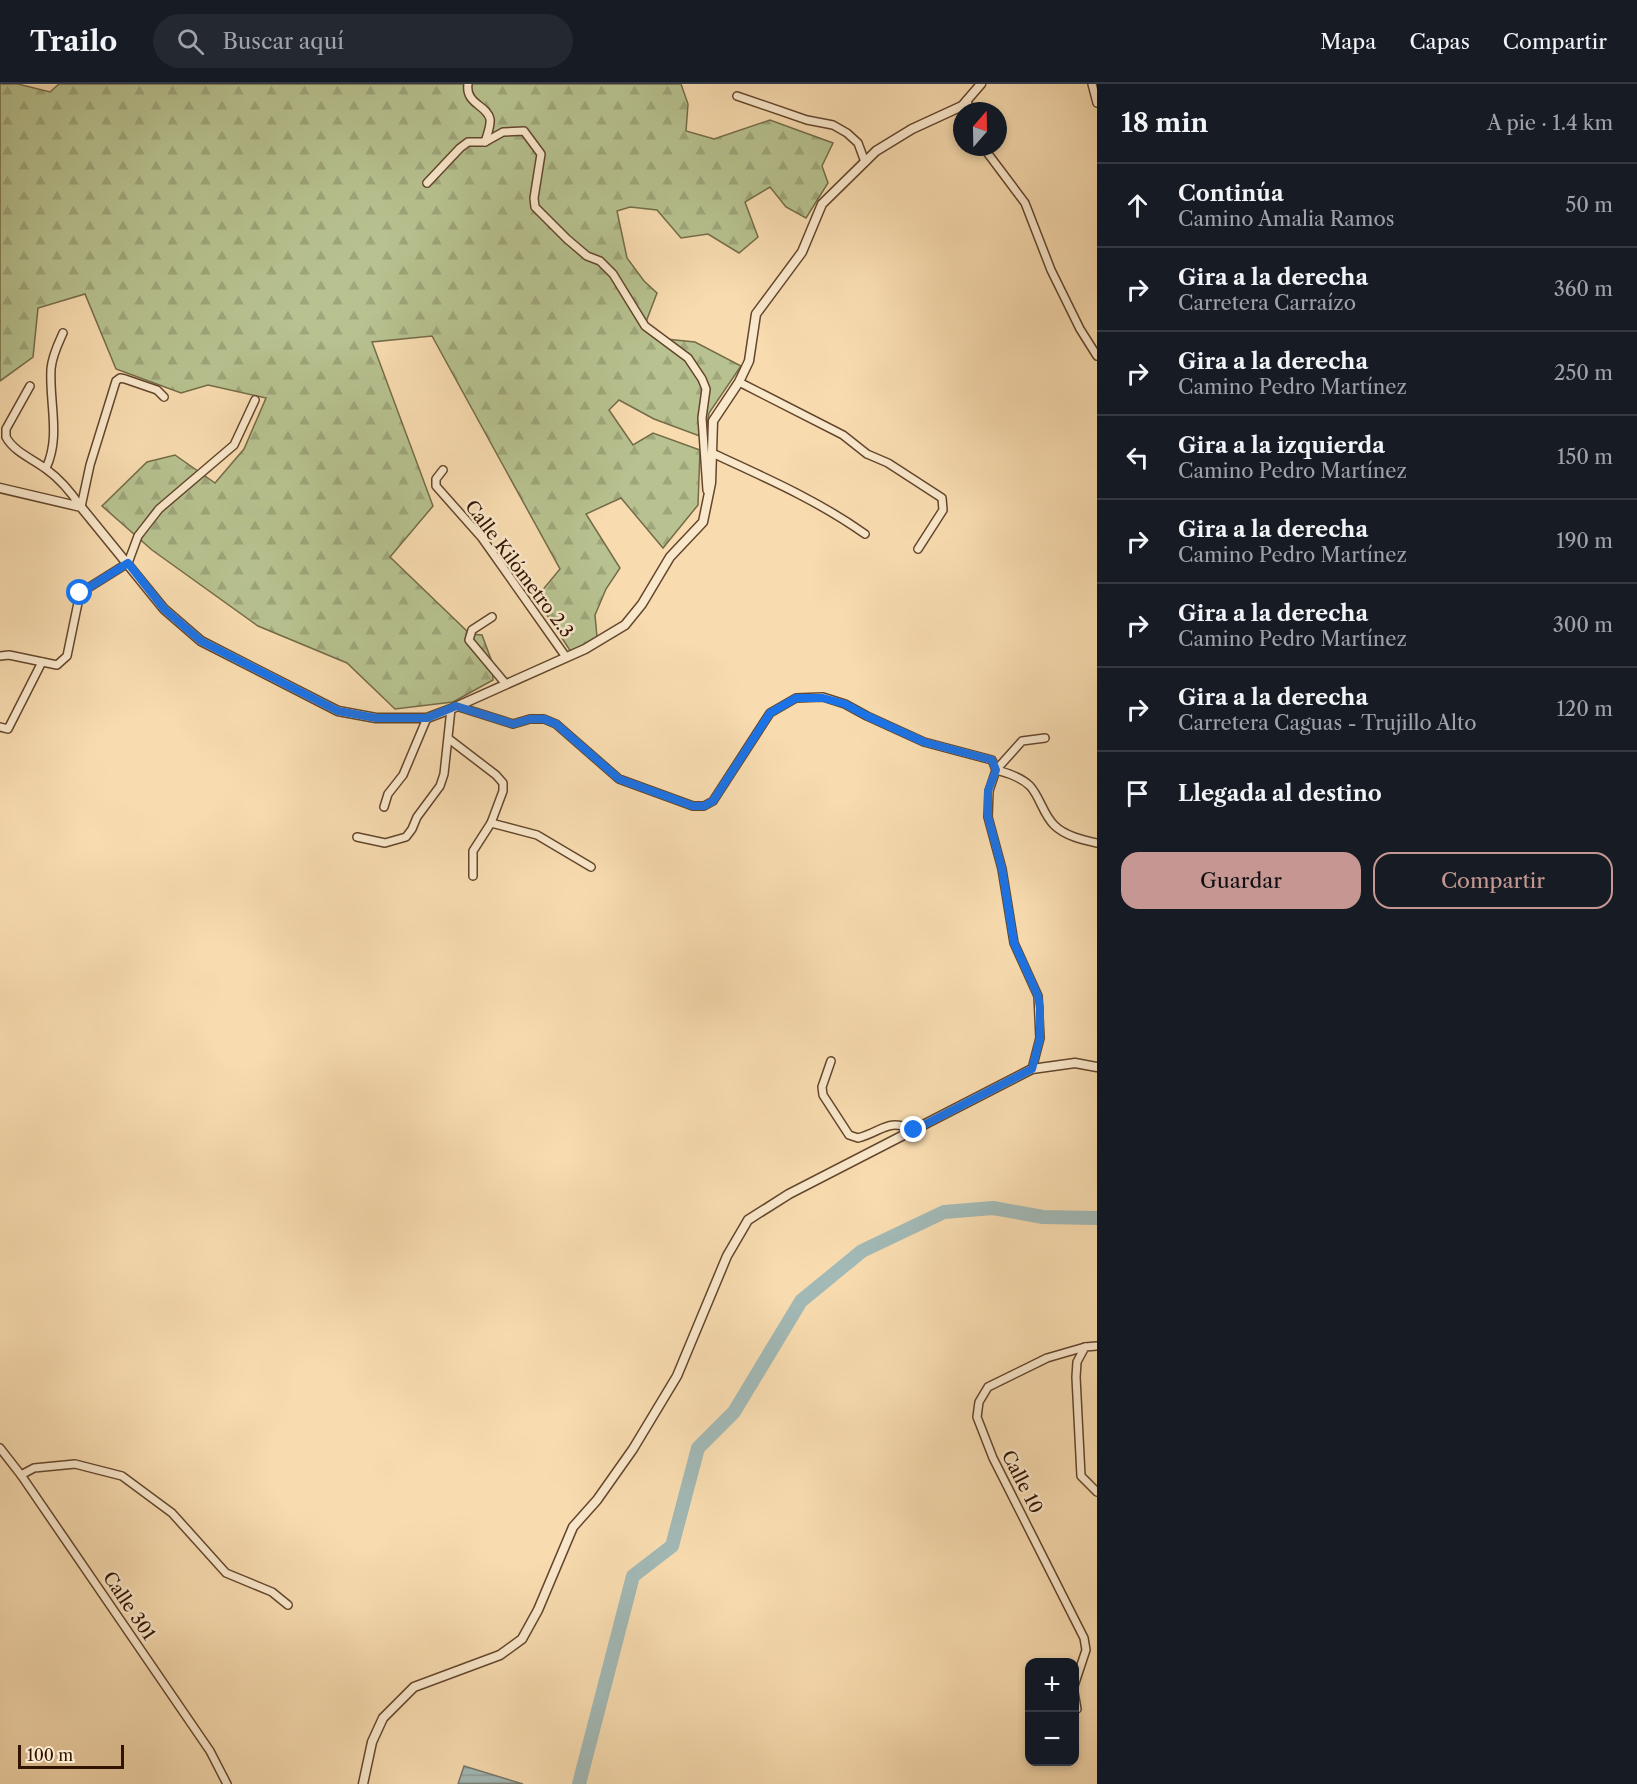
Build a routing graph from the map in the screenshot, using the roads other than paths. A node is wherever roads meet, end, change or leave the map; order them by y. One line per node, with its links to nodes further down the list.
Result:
1 (468, 84): 7 (street)
2 (981, 84): 5 (street)
3 (1092, 84): 6 (street)
4 (737, 96): 9 (street)
5 (967, 100): 9 (street)
6 (1097, 103)
7 (485, 142): 10 (street); 21 (street)
8 (991, 156): 12 (street)
9 (865, 162): 13 (street)
10 (427, 183)
11 (63, 333): 18 (street)
12 (1097, 356)
13 (739, 382): 17 (street); 24 (street)
14 (30, 386): 18 (street)
15 (164, 397): 22 (street)
16 (255, 400): 25 (street)
17 (712, 453): 21 (street); 23 (street)
18 (46, 468): 22 (street)
19 (443, 470): 28 (street, Calle Kilómetro 2.3)
20 (0, 488): 22 (street)
21 (707, 503): 28 (street)
22 (81, 507): 25 (street)
23 (865, 534)
24 (918, 549)
25 (128, 563): 29 (street); 32 (street)
26 (492, 617): 30 (street)
27 (0, 656): 29 (street)
28 (566, 657): 30 (street)
29 (42, 662): 33 (street)
30 (505, 683): 31 (street)
31 (454, 708): 32 (street); 35 (street); 36 (street)
32 (427, 718): 37 (street)
33 (0, 727)
34 (1045, 738): 36 (street)
35 (449, 739): 38 (street); 39 (street)
36 (996, 770): 40 (street); 45 (street)
37 (384, 807)
38 (491, 823): 41 (street); 42 (street)
39 (361, 838)
40 (1097, 843)
41 (591, 867)
42 (473, 876)
43 (831, 1061): 46 (street)
44 (1097, 1067): 45 (street)
45 (1032, 1069): 46 (street)
46 (914, 1130): 55 (street)
47 (1097, 1346): 48 (street, Calle 10)
48 (1084, 1347): 51 (street); 53 (street, Calle 10)
49 (0, 1448): 50 (street, Calle 301)
50 (21, 1474): 52 (street); 54 (street, Calle 301)
51 (1097, 1492)
52 (288, 1605)
53 (1079, 1671)
54 (227, 1784)
55 (363, 1784)

